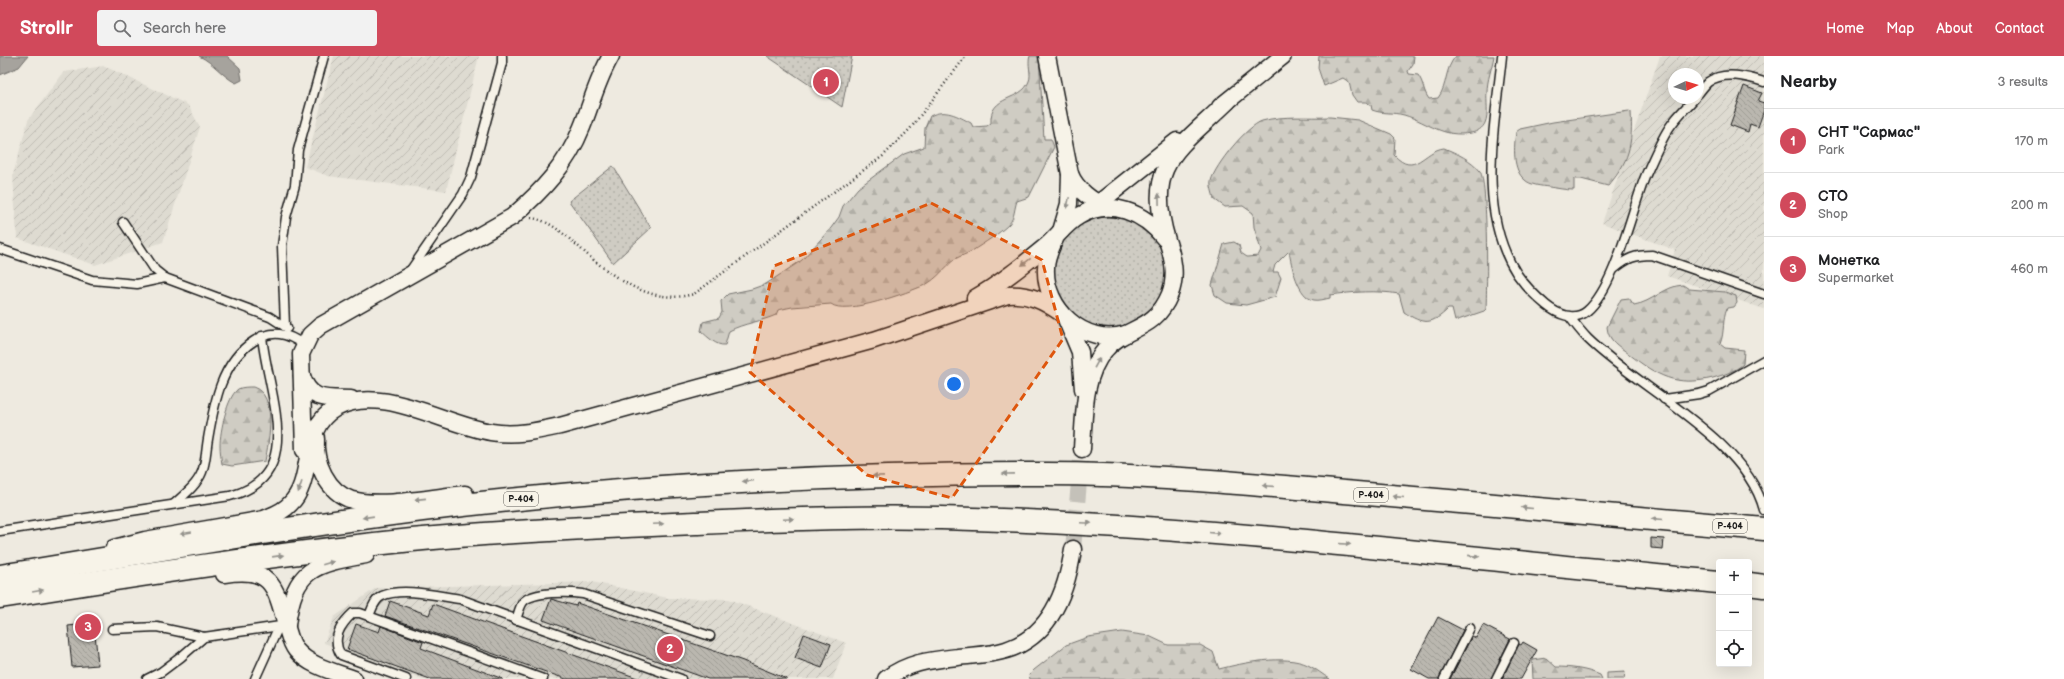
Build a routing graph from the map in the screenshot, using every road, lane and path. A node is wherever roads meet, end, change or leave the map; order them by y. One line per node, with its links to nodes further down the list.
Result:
1 (324, 56): 26 (lane)
2 (502, 56): 20 (lane)
3 (611, 56): 14 (street)
4 (966, 56): 14 (path)
5 (1047, 56): 12 (street)
6 (1283, 56): 10 (street)
7 (1502, 56): 25 (lane)
8 (1764, 82): 9 (lane)
9 (1704, 87)
10 (1228, 101): 13 (street); 18 (street, one-way to 10)
11 (1690, 104): 19 (lane)
12 (1070, 174): 13 (street); 16 (street, one-way to 16)
13 (1100, 207): 16 (street); 18 (street)
14 (512, 217): 20 (street)
15 (122, 222): 21 (lane)
16 (1058, 234): 23 (street, one-way to 23); 24 (street)
17 (0, 249): 21 (lane)
18 (1170, 251): 27 (street)
19 (1613, 270): 22 (lane); 25 (lane)
20 (405, 277): 29 (street)
21 (165, 278): 26 (lane)
22 (1764, 294)
23 (945, 314): 24 (street); 32 (street)
24 (1062, 315): 27 (street); 34 (street)
25 (1569, 316): 33 (lane)
26 (285, 326): 29 (lane)
27 (1138, 329): 34 (street, one-way to 27)
28 (262, 336): 29 (lane); 39 (lane); 39 (lane)
29 (304, 345): 31 (street)
30 (1764, 360): 33 (lane)
31 (300, 368): 32 (street); 37 (street)
32 (367, 399): 35 (street)
33 (1664, 399): 40 (lane)
34 (1085, 414): 36 (street)
35 (320, 424): 37 (street); 38 (street, one-way to 35)
36 (1082, 449)
37 (305, 466): 45 (street, one-way to 45)
38 (626, 489): 42 (highway, Р-404, one-way to 38); 45 (highway, Р-404, one-way to 45)
39 (174, 504): 43 (lane)
40 (1764, 510)
41 (628, 526): 45 (highway, Р-404, one-way to 41); 47 (highway, Р-404, one-way to 47); 53 (street, one-way to 41)
42 (1764, 529)
43 (0, 531)
44 (1073, 548): 65 (street)
45 (74, 575): 46 (highway, Р-404); 50 (highway, Р-404, one-way to 45); 53 (street)
46 (0, 576)
47 (1716, 582)
48 (1752, 584): 49 (highway)
49 (1764, 586)
50 (0, 598)
51 (368, 616): 52 (lane); 62 (lane); 63 (lane)
52 (516, 620): 56 (lane); 64 (lane)
53 (283, 626): 57 (lane); 60 (lane); 61 (street)
54 (1470, 628): 66 (lane)
55 (112, 629): 57 (lane)
56 (710, 636)
57 (204, 637): 59 (lane)
58 (1514, 643): 67 (lane)
59 (147, 679)
60 (255, 679)
61 (354, 679)
62 (406, 679)
63 (543, 679)
64 (681, 679)
65 (886, 679)
66 (1444, 679)
67 (1496, 679)

